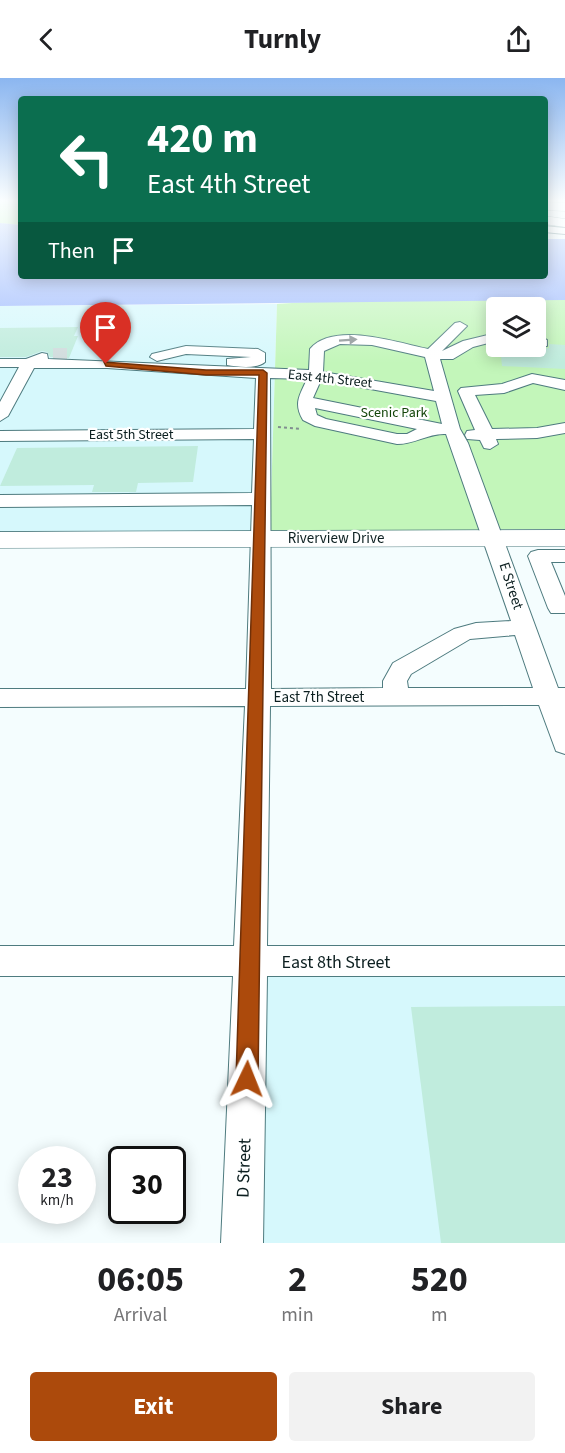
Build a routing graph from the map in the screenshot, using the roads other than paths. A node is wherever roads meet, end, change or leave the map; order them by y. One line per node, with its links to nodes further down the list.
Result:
1 (460, 326): 3 (street)
2 (486, 340): 3 (street)
3 (431, 354): 12 (street, one-way to 3); 13 (street, E Street)
4 (53, 355): 9 (street)
5 (71, 355): 7 (street)
6 (157, 357): 6 (street); 7 (street)
7 (86, 359): 9 (street, East 4th Street); 10 (street, East 4th Street)
8 (0, 363): 9 (street, East 4th Street)
9 (29, 363): 14 (street)
10 (263, 373): 12 (street, East 4th Street); 17 (street, D Street)
11 (565, 385): 20 (street)
12 (312, 387): 13 (street, East 4th Street); 15 (street); 15 (street)
13 (442, 397): 18 (street, E Street)
14 (0, 416)
15 (434, 428): 18 (street)
16 (565, 428): 20 (street)
17 (262, 431): 19 (street, East 5th Street); 21 (street, D Street)
18 (454, 432): 20 (street); 24 (street, E Street)
19 (0, 436)
20 (487, 439)
21 (260, 499): 22 (street); 23 (street, D Street)
22 (0, 501)
23 (261, 538): 24 (main road, Riverview Drive); 26 (main road, Riverview Drive); 33 (street, D Street)
24 (495, 538): 25 (main road, Riverview Drive); 29 (street, E Street)
25 (565, 538)
26 (0, 540)
27 (565, 556): 28 (street)
28 (562, 608): 29 (street)
29 (522, 618): 30 (street, E Street); 31 (street)
30 (556, 696): 31 (street, East 7th Street); 34 (street, E Street)
31 (396, 697): 33 (street, East 7th Street)
32 (0, 698): 33 (street, East 7th Street)
33 (258, 698): 37 (street, D Street)
34 (565, 744)
35 (0, 961): 37 (street, East 8th Street)
36 (565, 961): 37 (street, East 8th Street)
37 (250, 963): 38 (street, D Street)
38 (242, 1243)

